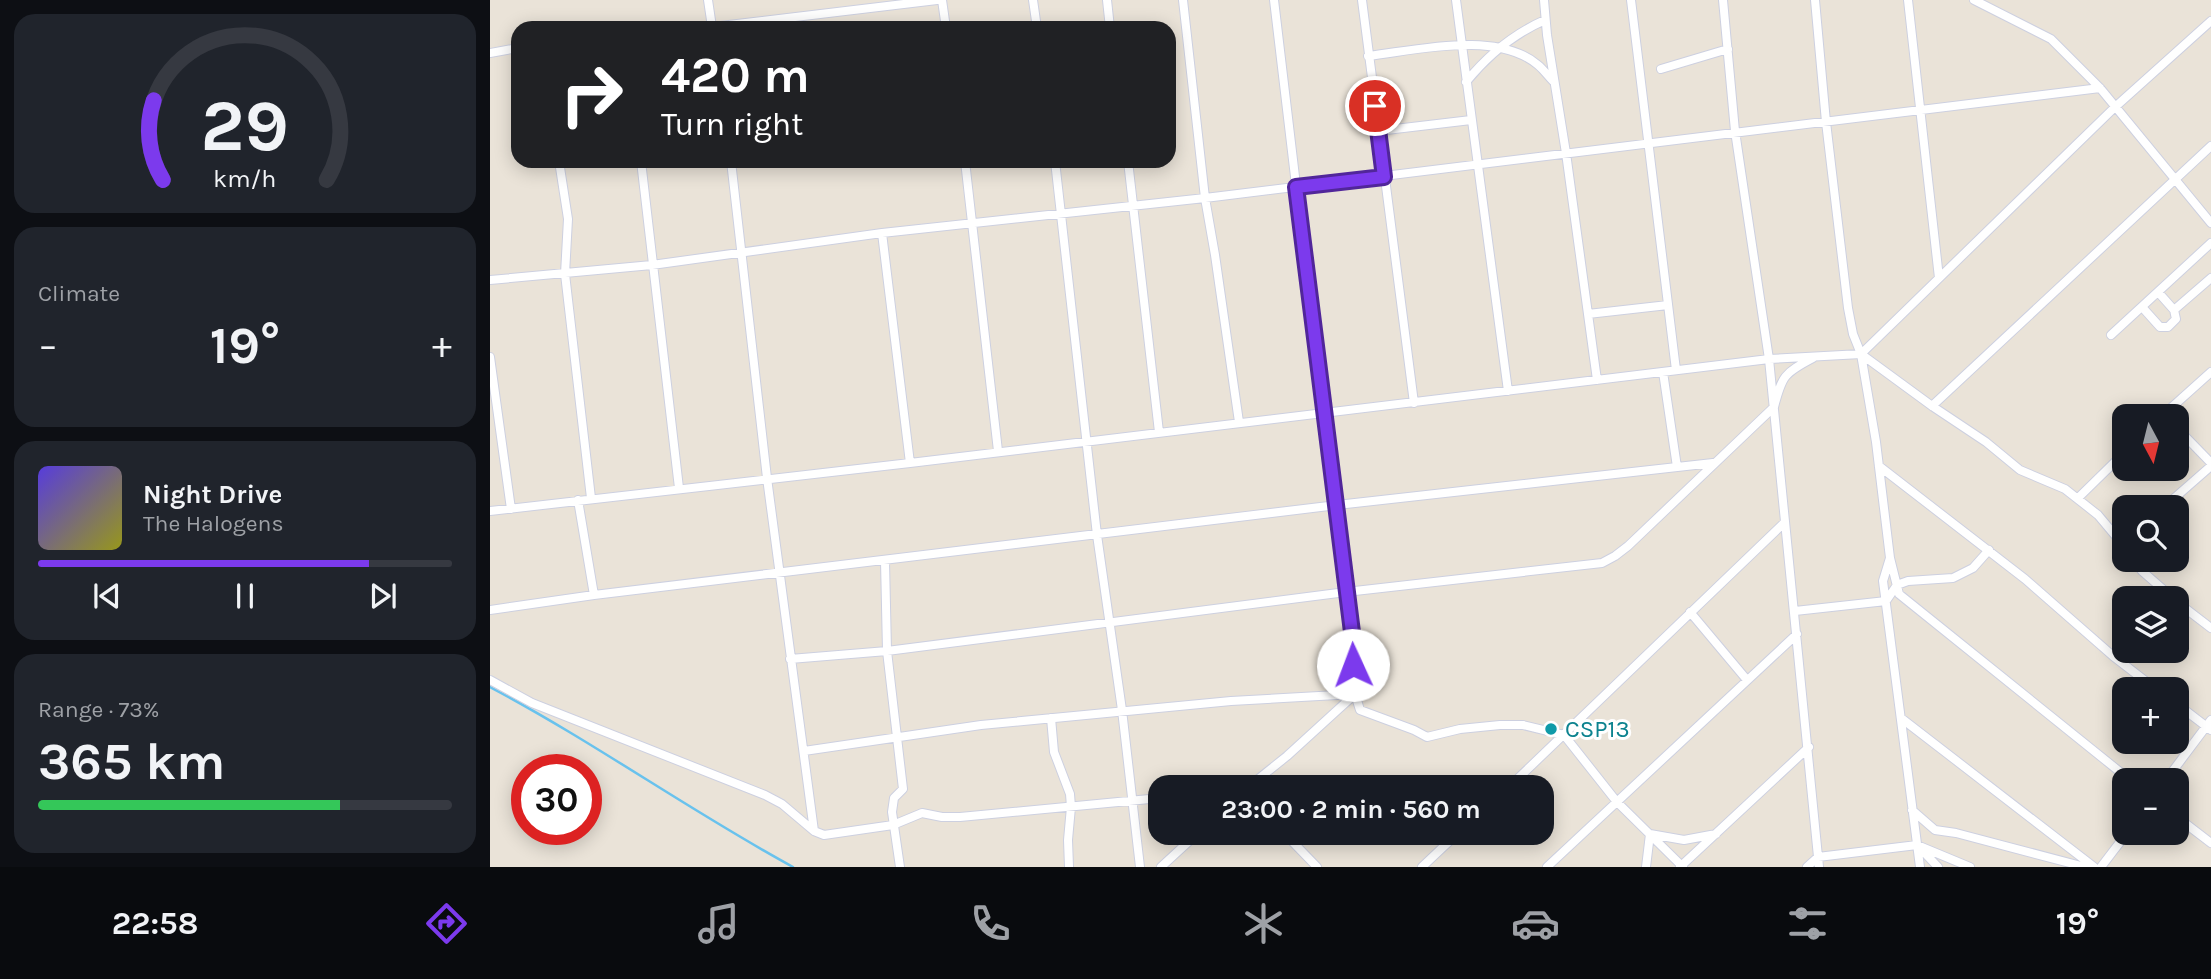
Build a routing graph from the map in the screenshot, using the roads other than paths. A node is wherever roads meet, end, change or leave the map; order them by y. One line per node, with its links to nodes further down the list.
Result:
1 (708, 0): 17 (street)
2 (937, 0): 18 (street)
3 (942, 0): 19 (street)
4 (1033, 0): 20 (street)
5 (1107, 0): 21 (street)
6 (1183, 0): 52 (street)
7 (1274, 0): 51 (street)
8 (1362, 0): 28 (street)
9 (1456, 0): 23 (street)
10 (1544, 0): 16 (street)
11 (1631, 0): 39 (street)
12 (1723, 0): 26 (street)
13 (1815, 0): 36 (street)
14 (1908, 0): 34 (street)
15 (1974, 0): 32 (street)
16 (1545, 20): 24 (street); 31 (street)
17 (711, 21)
18 (762, 21)
19 (945, 21)
20 (1036, 21)
21 (1109, 21)
22 (2211, 21): 33 (street)
23 (1461, 45): 24 (street); 28 (street); 30 (street)
24 (1499, 47): 30 (street); 31 (street)
25 (511, 49): 27 (street)
26 (1728, 50): 29 (street); 38 (street)
27 (490, 53)
28 (1368, 56): 37 (street)
29 (1661, 69)
30 (1466, 82): 35 (street)
31 (1555, 83): 41 (street)
32 (2100, 88): 33 (street); 34 (street)
33 (2114, 108): 50 (street); 62 (street)
34 (1921, 111): 36 (street); 62 (street)
35 (1471, 120): 37 (street); 42 (street)
36 (1826, 122): 38 (street); 71 (street)
37 (1378, 131): 49 (street)
38 (1735, 131): 39 (street); 74 (street)
39 (1649, 142): 41 (street); 66 (street)
40 (2211, 146): 50 (street)
41 (1566, 153): 42 (street); 69 (street)
42 (1477, 164): 49 (street); 79 (street)
43 (560, 168): 61 (street)
44 (642, 168): 60 (street)
45 (731, 168): 59 (street)
46 (966, 168): 55 (street)
47 (1056, 168): 54 (street)
48 (1129, 168): 53 (street)
49 (1384, 177): 51 (street); 80 (street)
50 (2175, 181): 56 (street); 82 (street)
51 (1296, 187): 52 (street); 84 (street)
52 (1205, 198): 53 (street); 85 (street)
53 (1133, 205): 54 (street); 86 (street)
54 (1062, 212): 55 (street); 88 (street)
55 (973, 223): 57 (street); 89 (street)
56 (2211, 223)
57 (882, 233): 59 (street); 90 (street)
58 (2211, 243): 65 (street)
59 (741, 253): 60 (street); 96 (street)
60 (652, 265): 61 (street); 97 (street)
61 (565, 274): 64 (street); 99 (street)
62 (1939, 278): 71 (street)
63 (2211, 278): 68 (street)
64 (490, 280)
65 (2158, 292): 67 (street); 68 (street)
66 (1668, 305): 69 (street); 75 (street)
67 (2142, 307): 68 (street); 70 (street)
68 (2174, 310)
69 (1588, 314): 78 (street)
70 (2111, 335)
71 (1861, 354): 72 (street); 82 (street); 94 (street)
72 (1817, 356): 74 (street); 83 (street)
73 (490, 357): 103 (street)
74 (1769, 359): 75 (street); 83 (street)
75 (1676, 370): 76 (street)
76 (1663, 372): 78 (street); 95 (street)
77 (2211, 372): 81 (street)
78 (1597, 380): 79 (street)
79 (1508, 391): 80 (street)
80 (1414, 402): 84 (street)
81 (2177, 404)
82 (1932, 406): 100 (street)
83 (1774, 407): 91 (street); 105 (street)
84 (1325, 412): 85 (street); 102 (street)
85 (1239, 422): 86 (street)
86 (1159, 432): 88 (street)
87 (2189, 441): 92 (street)
88 (1087, 442): 89 (street); 107 (street)
89 (998, 451): 90 (street)
90 (911, 463): 96 (street)
91 (1713, 463): 95 (street); 115 (street)
92 (2211, 464): 98 (street)
93 (2112, 465): 100 (street)
94 (1879, 466): 108 (street); 109 (street)
95 (1677, 467): 102 (street)
96 (767, 478): 97 (street); 111 (street)
97 (679, 488): 99 (street)
98 (2177, 495)
99 (591, 498): 101 (street)
100 (2078, 498): 106 (street)
101 (578, 500): 103 (street); 116 (street)
102 (1337, 505): 107 (street); 115 (street)
103 (511, 509): 104 (street)
104 (490, 511)
105 (1784, 523): 119 (street); 121 (street)
106 (2112, 530)
107 (1097, 535): 110 (street); 122 (street)
108 (1989, 550): 113 (street); 127 (street)
109 (1890, 558): 113 (street); 117 (street)
110 (885, 561): 111 (street); 125 (street)
111 (781, 572): 116 (street); 126 (street)
112 (2143, 572): 114 (street)
113 (1896, 585): 117 (street); 140 (street)
114 (2159, 586)
115 (1346, 592): 122 (street); 130 (street)
116 (594, 595): 118 (street)
117 (1886, 601): 119 (street); 134 (street)
118 (490, 610)
119 (1795, 611): 124 (street)
120 (2189, 611): 123 (street)
121 (1690, 612): 129 (street); 136 (street)
122 (1110, 623): 125 (street); 131 (street)
123 (2211, 628)
124 (1797, 634): 129 (street); 138 (street)
125 (887, 651): 126 (street); 137 (street)
126 (790, 659): 139 (street)
127 (2140, 677)
128 (490, 680): 151 (street)
129 (1747, 680): 146 (street)
130 (1355, 694): 131 (street); 136 (street); 142 (street)
131 (1122, 710): 133 (street); 145 (street)
132 (2189, 712): 135 (street)
133 (1051, 718): 137 (street); 147 (street)
134 (1900, 718): 148 (street); 176 (street)
135 (2209, 725): 141 (street)
136 (1564, 735): 143 (street); 146 (street)
137 (898, 737): 139 (street); 149 (street)
138 (1809, 747): 153 (street); 160 (street)
139 (804, 751): 151 (street)
140 (2115, 768)
141 (2175, 768)
142 (1263, 775)
143 (1522, 775)
144 (1148, 799): 145 (street)
145 (1132, 801): 147 (street); 163 (street)
146 (1617, 802): 152 (street); 167 (street)
147 (1071, 807): 149 (street); 162 (street)
148 (1912, 810): 158 (street); 175 (street)
149 (893, 825): 151 (street); 161 (street)
150 (2189, 826): 154 (street)
151 (814, 831)
152 (1650, 834): 153 (street); 168 (street); 169 (street)
153 (1716, 834): 169 (street)
154 (2211, 843)
155 (1185, 845): 164 (street)
156 (1296, 845): 165 (street)
157 (1445, 845): 166 (street)
158 (1917, 845): 160 (street); 172 (street); 173 (street); 174 (street)
159 (2118, 845): 177 (street)
160 (1818, 857): 170 (street); 171 (street)
161 (900, 867)
162 (1069, 867)
163 (1140, 867)
164 (1161, 867)
165 (1317, 867)
166 (1422, 867)
167 (1547, 867)
168 (1646, 867)
169 (1681, 867)
170 (1807, 867)
171 (1819, 867)
172 (1920, 867)
173 (1938, 867)
174 (1970, 867)
175 (2085, 867)
176 (2094, 867)
177 (2101, 867)

